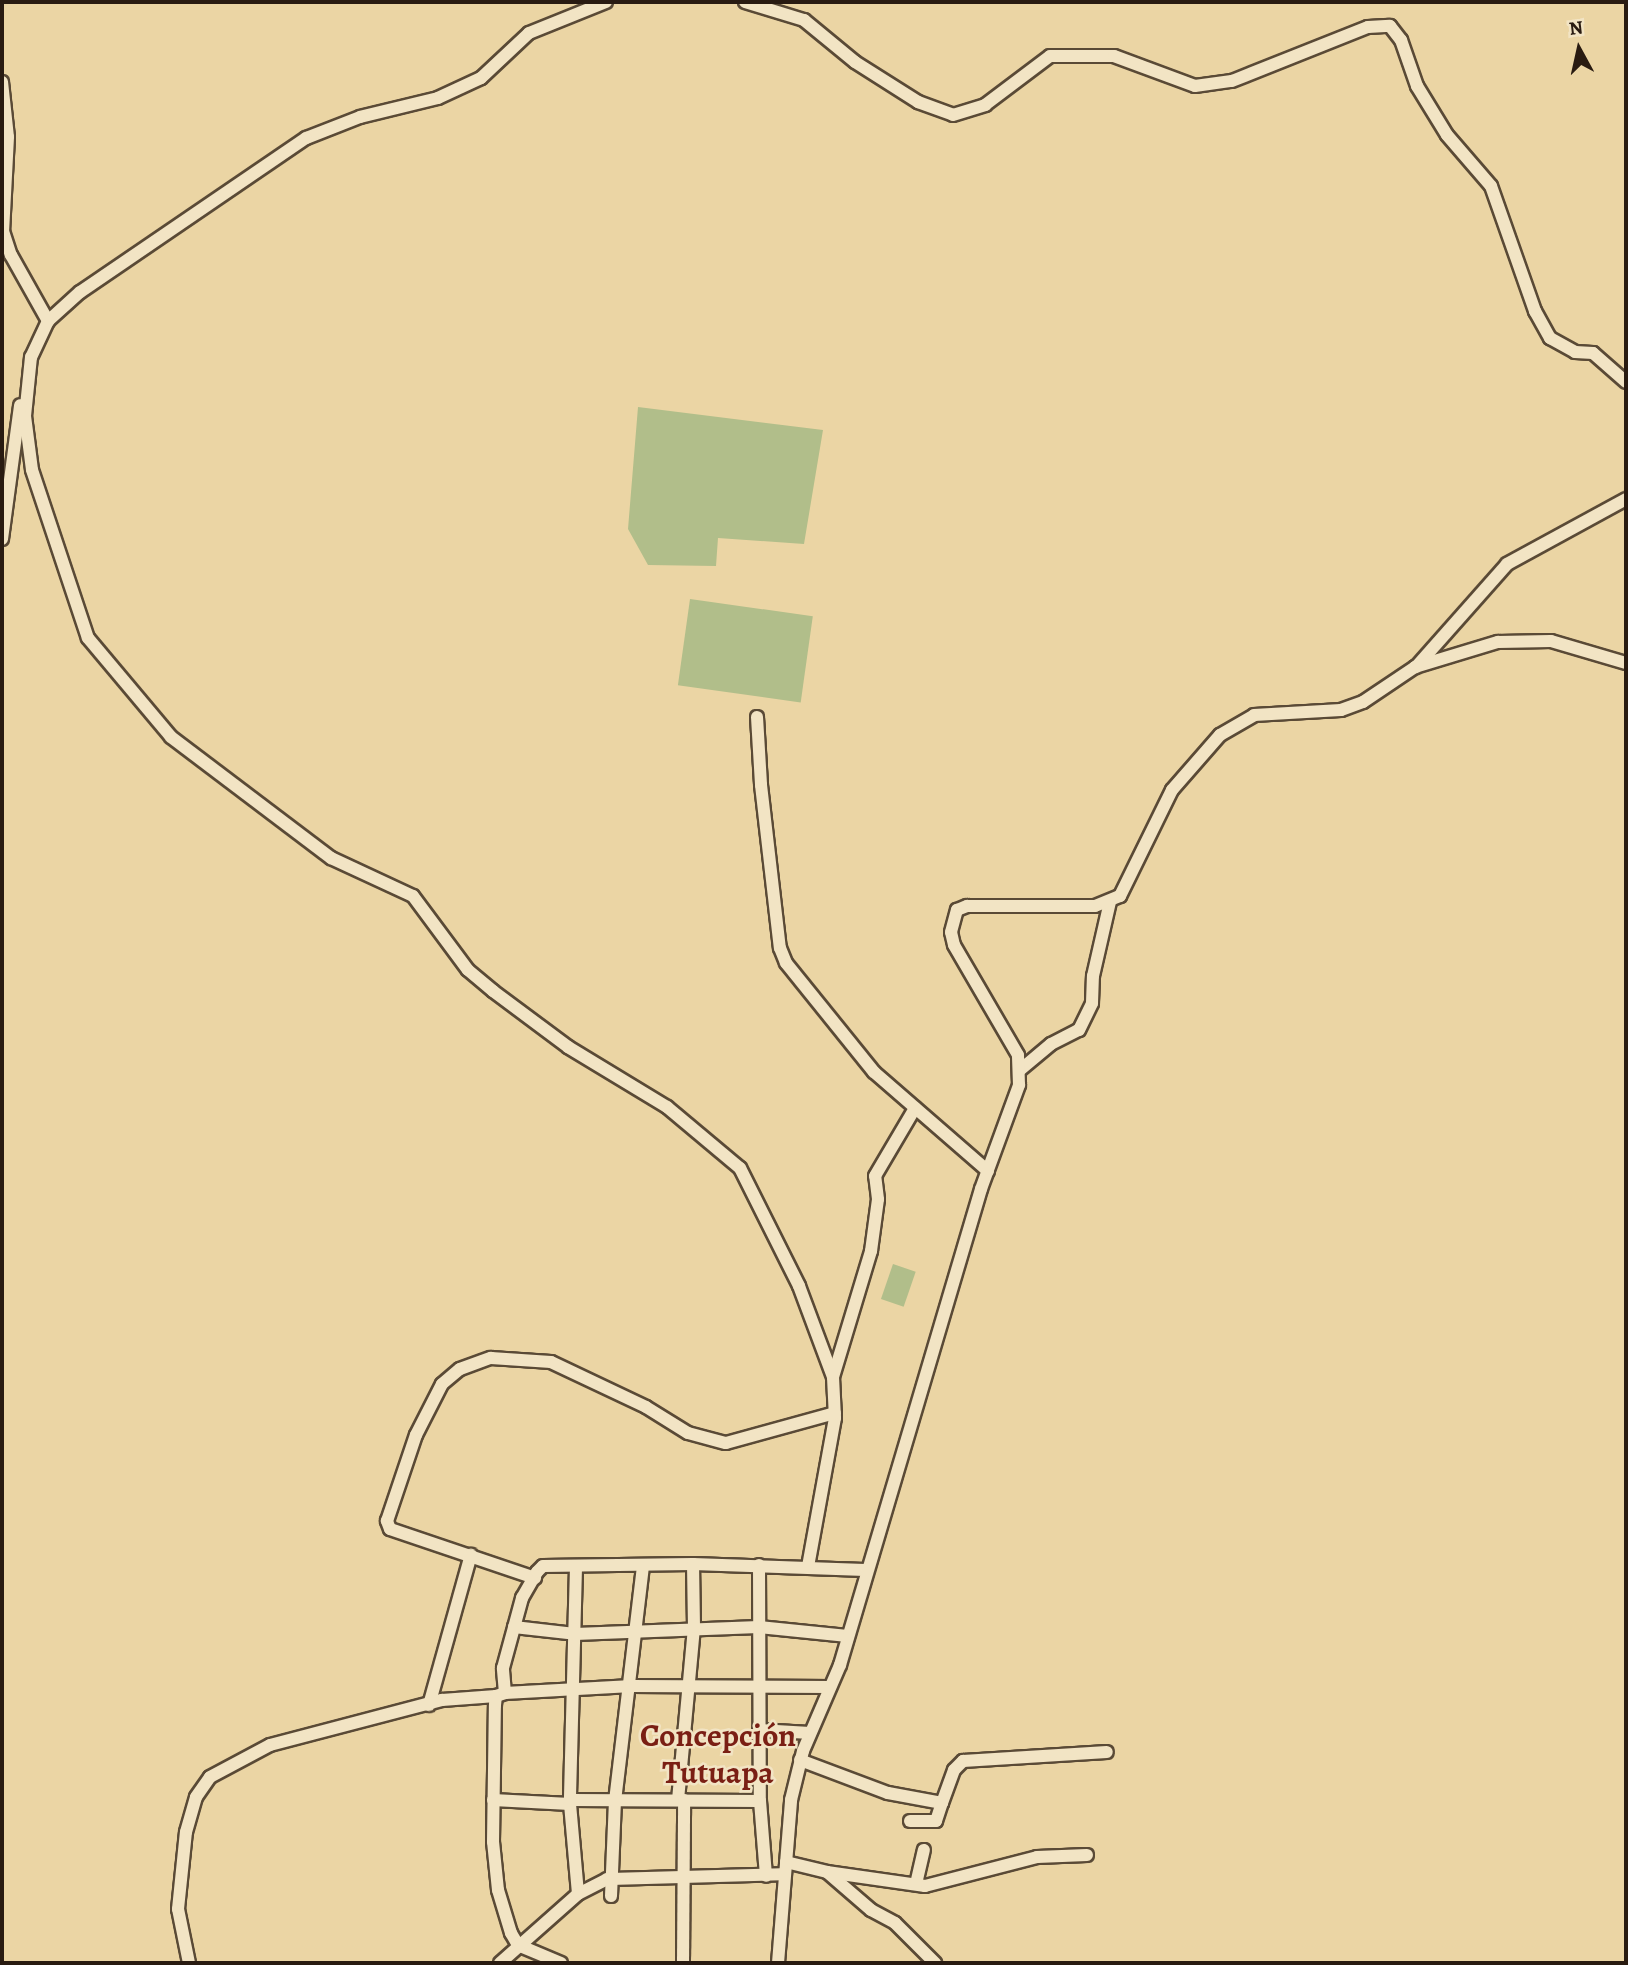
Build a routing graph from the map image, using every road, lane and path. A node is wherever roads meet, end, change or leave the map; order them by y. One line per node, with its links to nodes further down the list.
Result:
1 (606, 2): 4 (street)
2 (745, 2): 6 (street)
3 (2, 82): 4 (street)
4 (48, 321): 5 (street)
5 (31, 357): 8 (street); 16 (street)
6 (1626, 382)
7 (1626, 499): 10 (street)
8 (2, 540)
9 (1626, 663): 10 (street)
10 (1415, 667): 12 (street)
11 (757, 717): 14 (street)
12 (1110, 902): 13 (street); 13 (street)
13 (1020, 1070): 15 (street)
14 (915, 1108): 15 (street); 16 (street)
15 (988, 1171): 24 (street)
16 (833, 1377): 17 (street)
17 (835, 1413): 18 (street); 21 (street)
18 (471, 1555): 25 (street); 38 (street)
19 (693, 1564): 20 (street); 23 (street); 27 (street)
20 (759, 1565): 21 (street); 28 (street)
21 (808, 1566): 24 (street)
22 (576, 1567): 23 (street); 25 (street); 30 (street)
23 (643, 1567): 29 (street)
24 (866, 1570): 31 (street)
25 (535, 1578): 26 (street)
26 (514, 1627): 30 (street); 37 (street)
27 (694, 1627): 28 (street); 29 (street); 32 (street)
28 (759, 1627): 31 (street); 34 (street)
29 (638, 1629): 30 (street); 33 (street)
30 (575, 1634): 36 (street)
31 (848, 1636): 35 (street)
32 (689, 1685): 33 (street); 34 (street); 44 (street)
33 (632, 1686): 36 (street); 45 (street)
34 (759, 1686): 35 (street); 39 (street)
35 (830, 1687): 40 (street)
36 (574, 1688): 37 (street); 48 (street)
37 (501, 1695): 38 (street); 43 (street)
38 (429, 1705): 61 (street)
39 (759, 1730): 40 (street); 46 (street)
40 (810, 1732): 42 (street)
41 (1107, 1752): 47 (street)
42 (800, 1760): 47 (street); 52 (street)
43 (493, 1800): 48 (street); 60 (street)
44 (681, 1800): 45 (street); 46 (street); 55 (street)
45 (615, 1801): 48 (street); 56 (street)
46 (760, 1801): 54 (street)
47 (943, 1803): 49 (street)
48 (570, 1804): 58 (street)
49 (910, 1821)
50 (924, 1850): 57 (street)
51 (1087, 1856): 57 (street)
52 (785, 1868): 53 (street); 54 (street); 65 (street)
53 (827, 1872): 57 (street); 66 (street)
54 (766, 1875): 55 (street)
55 (683, 1878): 56 (street); 64 (street)
56 (612, 1879): 58 (street); 59 (street)
57 (916, 1884)
58 (578, 1894): 60 (street)
59 (611, 1896)
60 (518, 1944): 62 (street); 63 (street)
61 (189, 1963)
62 (500, 1963)
63 (561, 1963)
64 (683, 1963)
65 (778, 1963)
66 (935, 1963)

